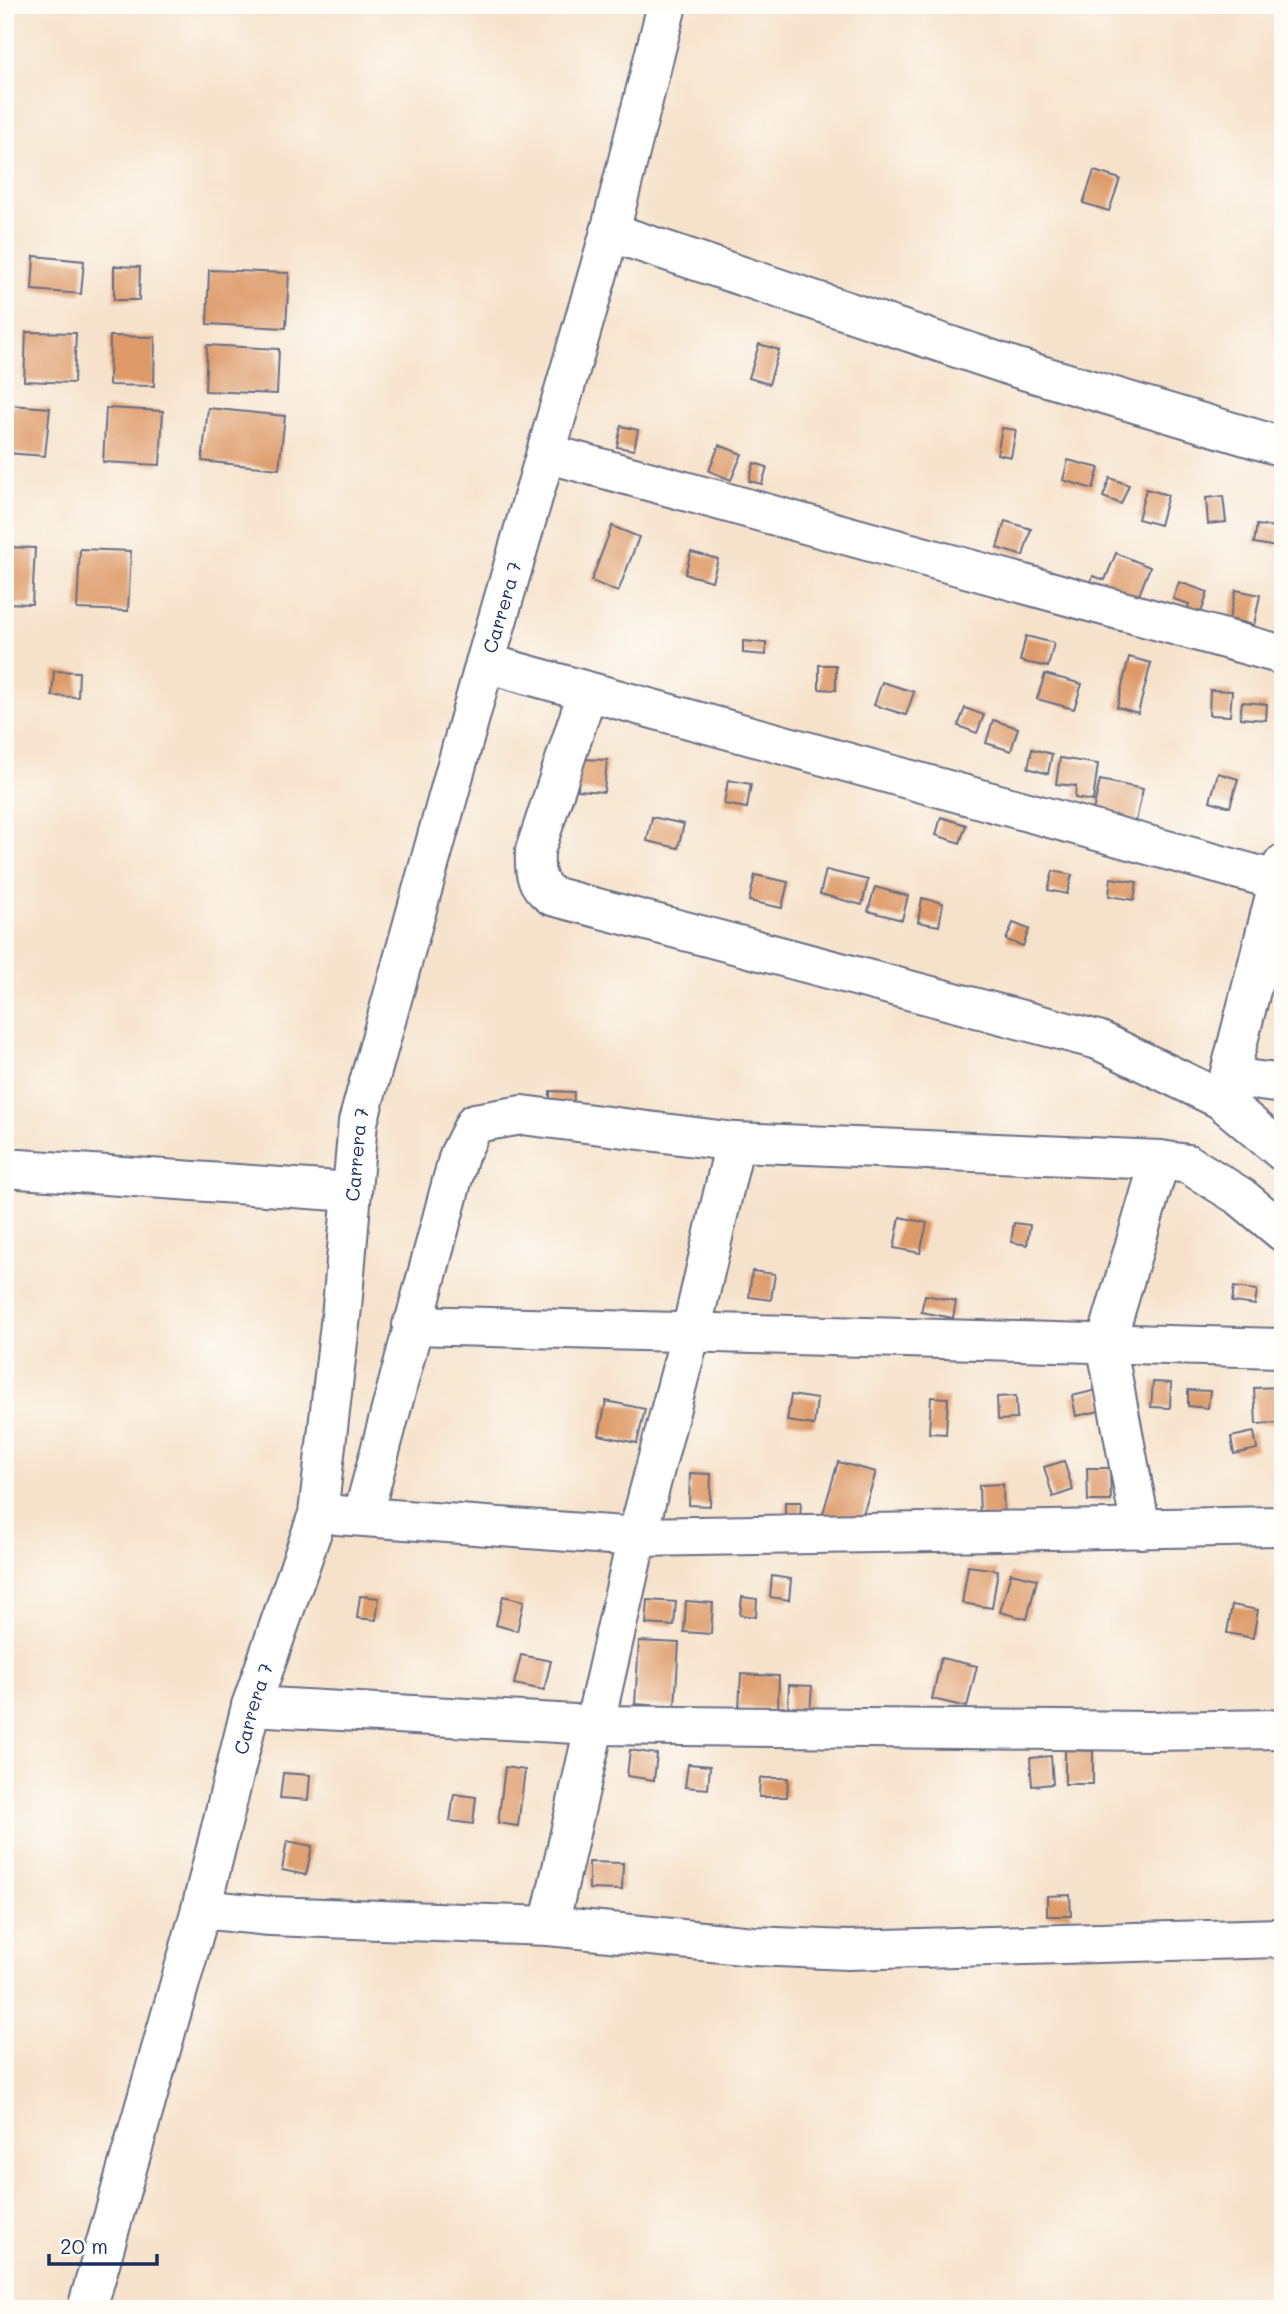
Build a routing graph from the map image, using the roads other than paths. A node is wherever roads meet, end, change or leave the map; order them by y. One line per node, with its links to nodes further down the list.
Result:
1 (667, 5): 2 (street, Carrera 7)
2 (610, 232): 3 (street); 4 (street, Carrera 7)
3 (1283, 446)
4 (545, 453): 5 (street); 6 (street, Carrera 7)
5 (1283, 655)
6 (485, 663): 7 (street); 15 (street, Carrera 7)
7 (587, 693): 8 (street); 10 (street)
8 (1281, 876): 10 (street)
9 (1283, 1084): 10 (street)
10 (1224, 1088): 12 (street)
11 (735, 1142): 13 (street); 17 (street); 18 (street)
12 (1283, 1152)
13 (1160, 1160): 16 (street); 19 (street)
14 (5, 1168): 15 (street)
15 (352, 1192): 21 (street, Carrera 7)
16 (1283, 1232)
17 (412, 1325): 18 (street); 22 (street)
18 (691, 1332): 19 (street); 25 (street)
19 (1107, 1343): 20 (street); 24 (street)
20 (1283, 1348)
21 (318, 1514): 22 (street); 26 (street, Carrera 7)
22 (363, 1515): 25 (street)
23 (1283, 1526): 24 (street)
24 (1141, 1529): 25 (street)
25 (637, 1537): 27 (street)
26 (251, 1706): 27 (street); 29 (street, Carrera 7)
27 (593, 1725): 28 (street); 30 (street)
28 (1283, 1729)
29 (201, 1909): 30 (street); 32 (street, Carrera 7)
30 (549, 1926): 31 (street)
31 (1283, 1938)
32 (87, 2309)

